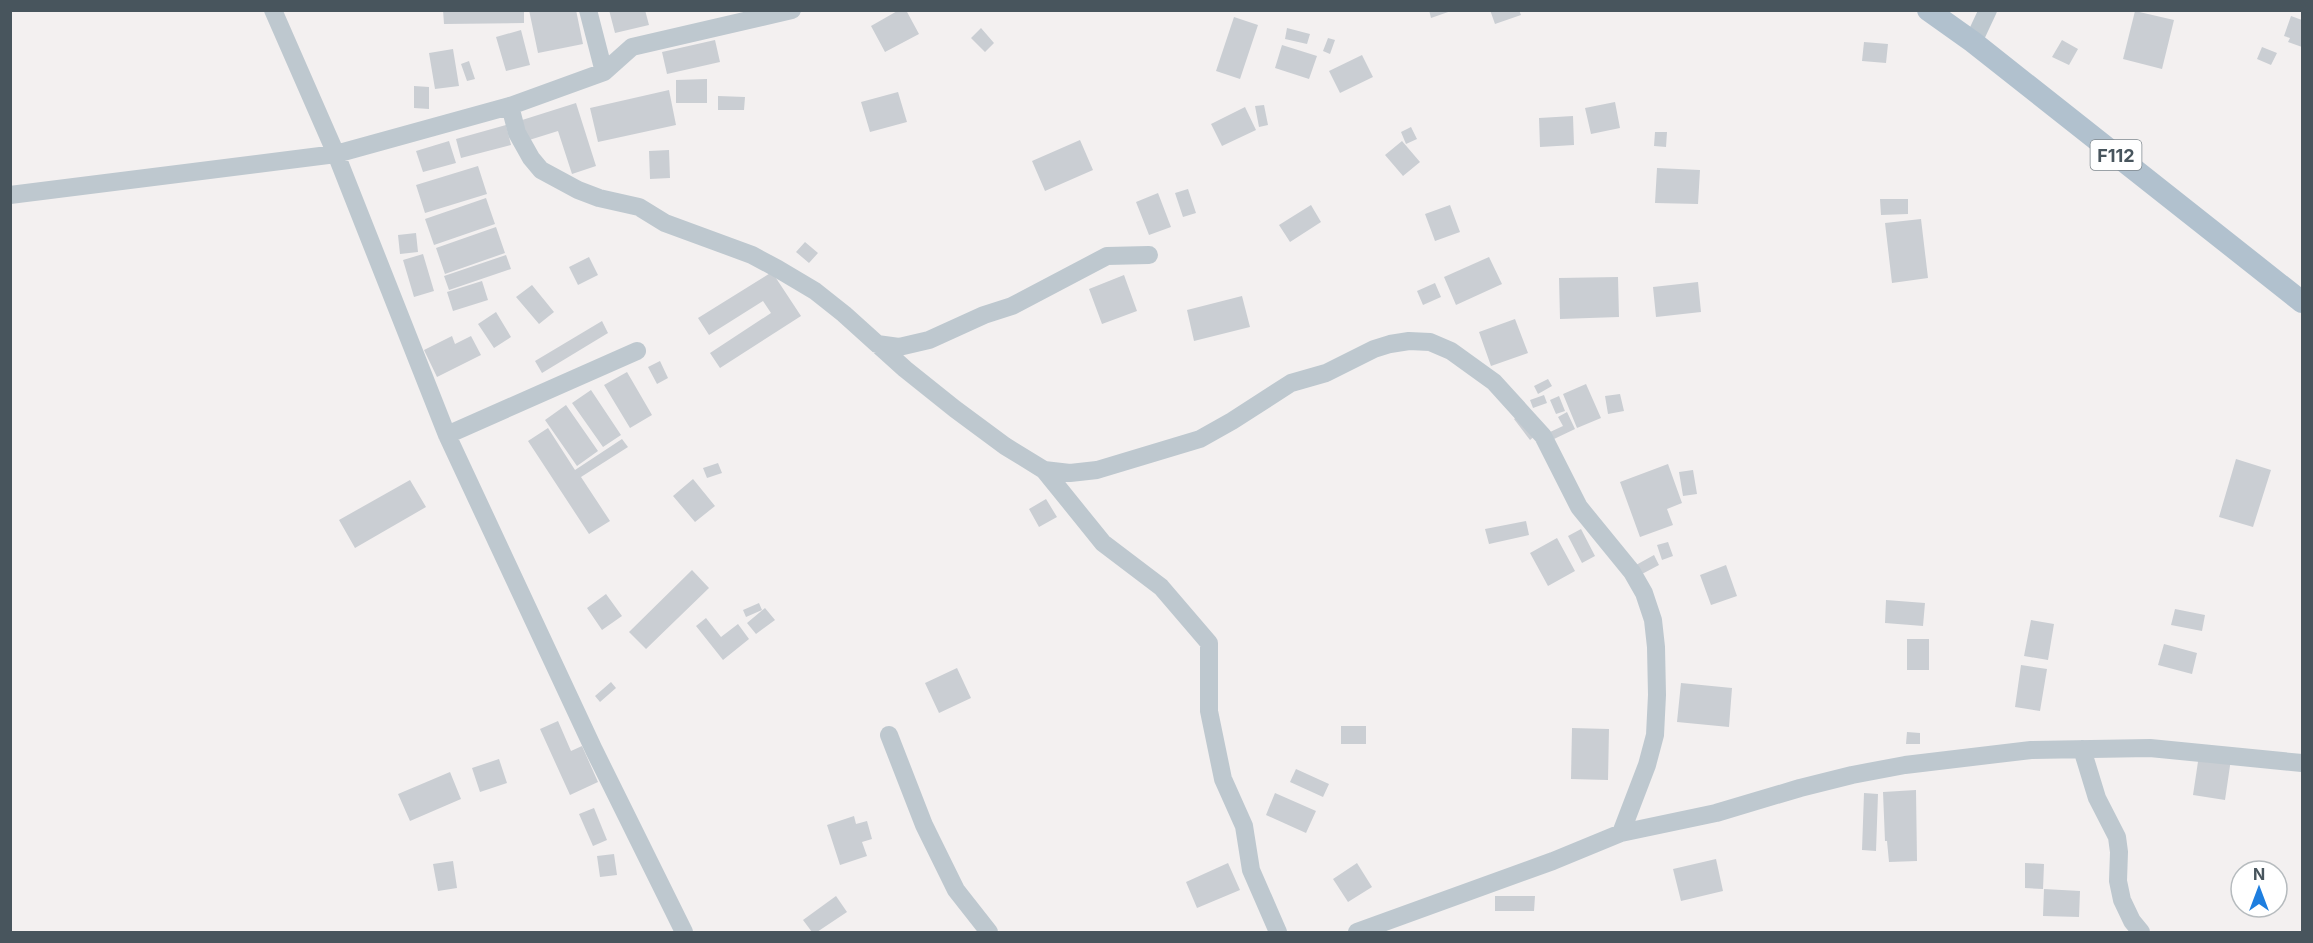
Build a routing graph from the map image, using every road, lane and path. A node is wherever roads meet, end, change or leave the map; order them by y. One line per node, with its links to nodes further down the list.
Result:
1 (273, 10): 9 (street)
2 (588, 10): 7 (street)
3 (792, 10): 7 (street)
4 (1928, 10): 6 (main road, F112)
5 (1988, 10): 6 (street)
6 (1973, 42): 12 (main road, F112)
7 (604, 72): 8 (street)
8 (510, 106): 9 (street); 13 (street)
9 (336, 154): 10 (street); 15 (street)
10 (10, 195)
11 (1149, 255): 13 (street)
12 (2302, 302)
13 (877, 344): 16 (street)
14 (637, 351): 15 (street)
15 (447, 435): 21 (street)
16 (1044, 470): 20 (street); 23 (street)
17 (889, 735): 22 (street)
18 (2082, 749): 19 (street); 20 (street); 25 (street)
19 (2302, 763)
20 (1621, 833): 24 (street)
21 (684, 933)
22 (989, 933)
23 (1278, 933)
24 (1357, 933)
25 (2141, 933)

